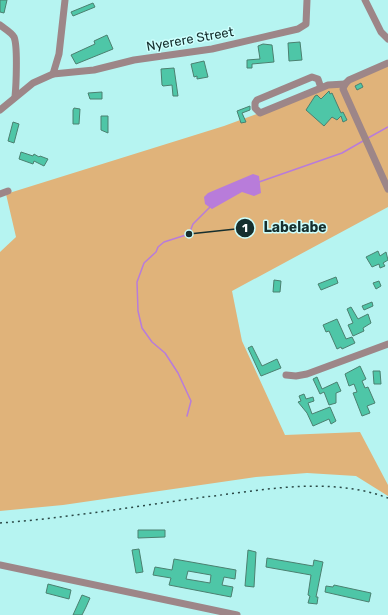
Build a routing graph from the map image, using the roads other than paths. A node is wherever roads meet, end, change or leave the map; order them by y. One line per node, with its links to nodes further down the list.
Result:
1 (65, 0): 7 (street)
2 (307, 0): 7 (street, Nyerere Street)
3 (366, 0): 5 (street)
4 (0, 25): 10 (street)
5 (388, 39)
6 (388, 63): 8 (street)
7 (53, 74): 10 (street)
8 (345, 84): 9 (street); 12 (street)
9 (321, 88): 9 (street)
10 (15, 97): 11 (street)
11 (0, 110)
12 (388, 189)
13 (8, 191): 14 (street)
14 (0, 194)
15 (388, 344): 16 (street)
16 (286, 375)
17 (0, 565): 18 (street)
18 (237, 615)

